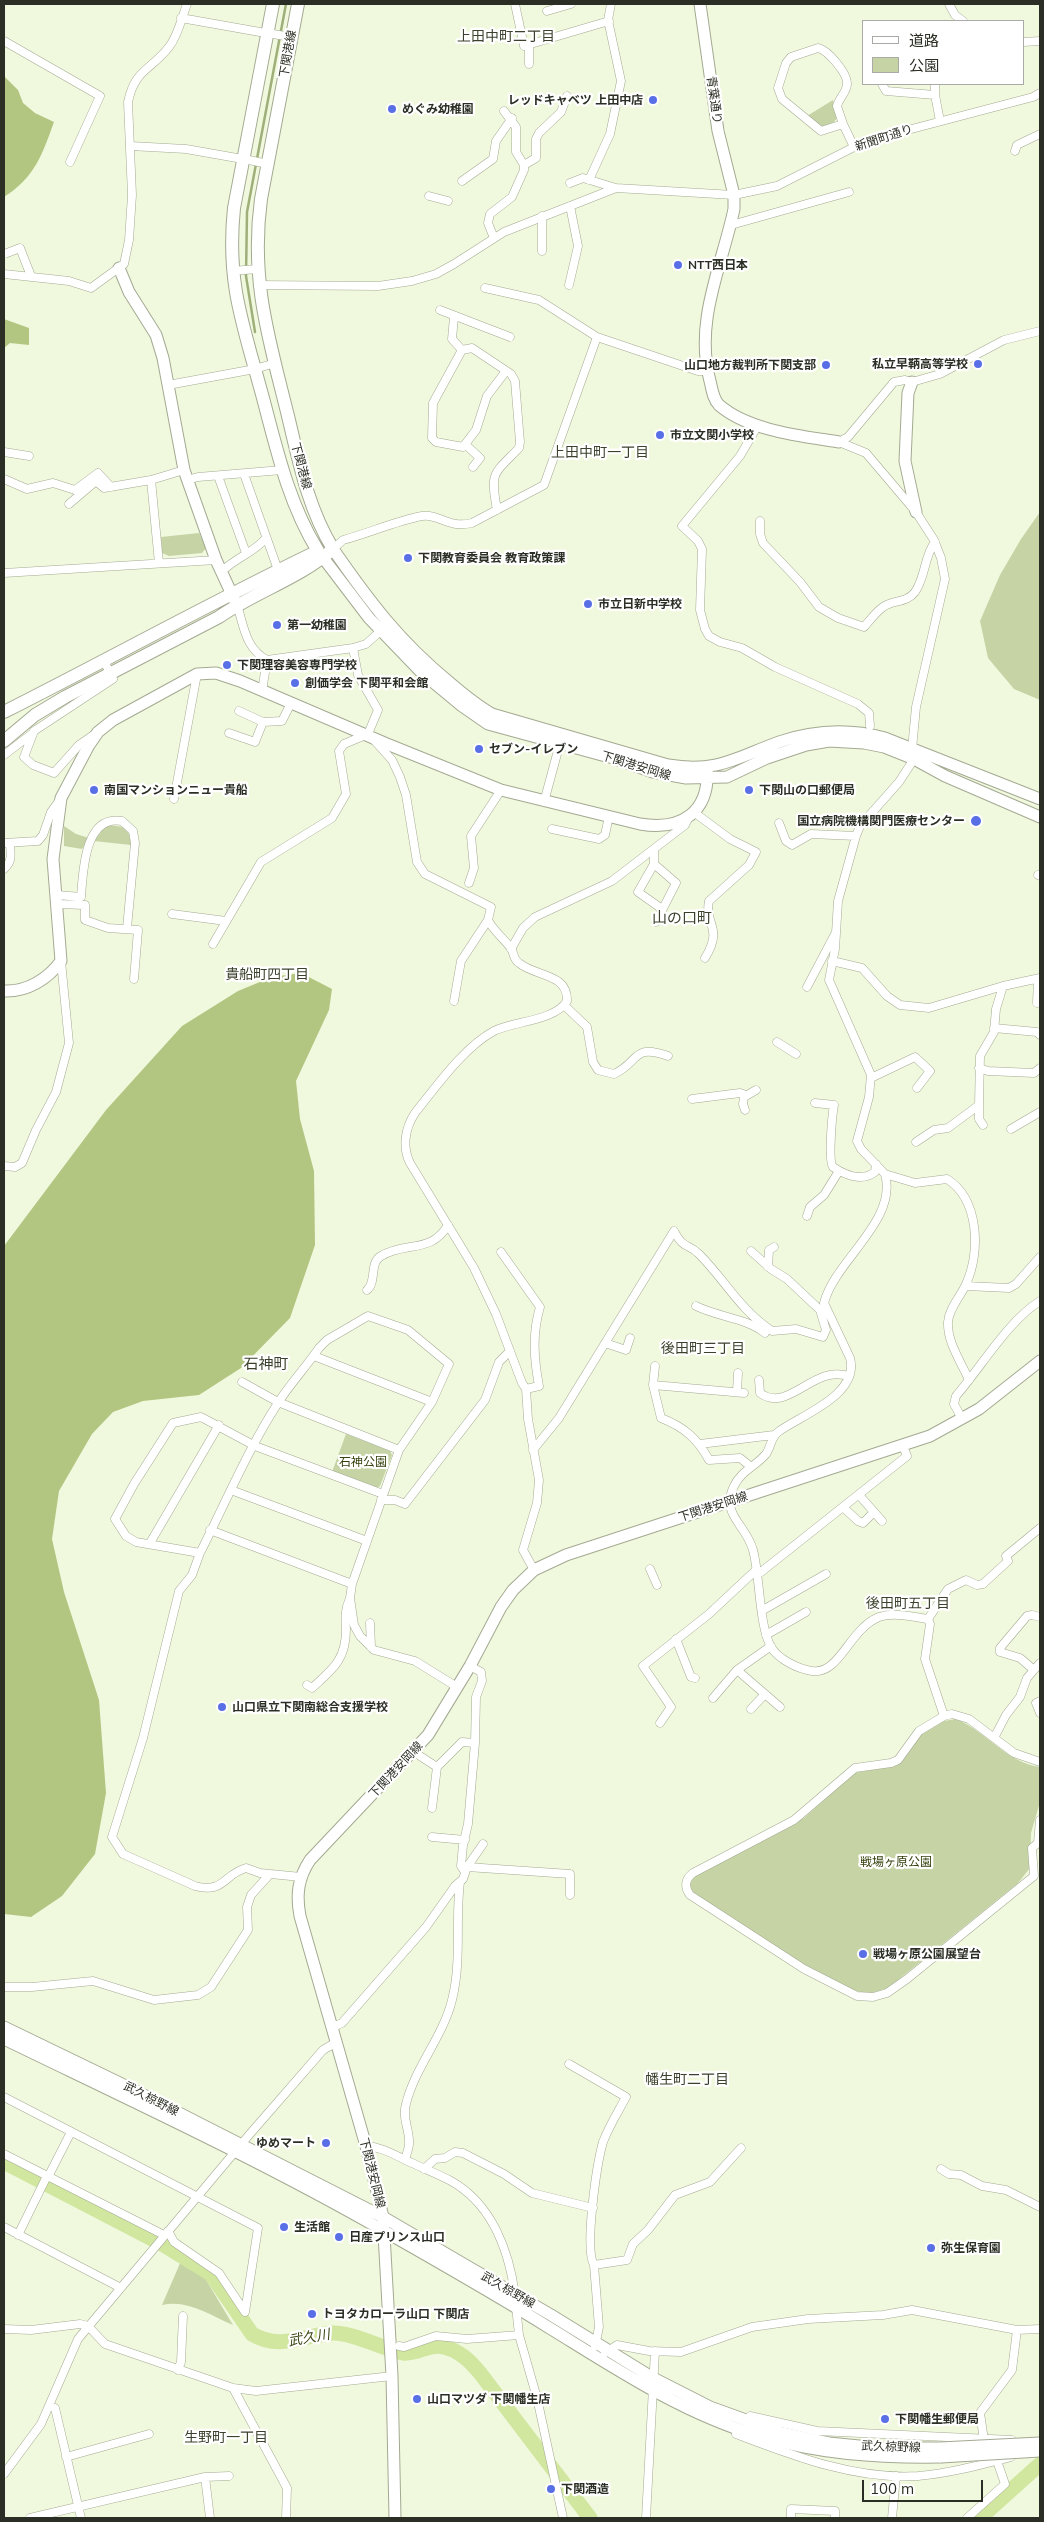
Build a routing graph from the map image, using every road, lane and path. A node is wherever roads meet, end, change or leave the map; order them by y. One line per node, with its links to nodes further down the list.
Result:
1 (187, 4): 11 (street)
2 (273, 4): 15 (main road, 下関港線)
3 (298, 4): 16 (main road, 下関港線)
4 (515, 4): 20 (street)
5 (571, 4): 9 (street)
6 (610, 4): 14 (street)
7 (700, 4): 44 (main road, 青葉通り)
8 (949, 4): 10 (street)
9 (547, 11)
10 (956, 15): 12 (street); 13 (street)
11 (181, 18): 15 (street); 32 (street)
12 (951, 20)
13 (962, 20)
14 (609, 21): 20 (street); 39 (street)
15 (267, 33): 16 (street); 35 (main road, 下関港線)
16 (289, 37): 37 (main road, 下関港線)
17 (4, 41): 36 (street)
18 (1040, 41): 19 (street)
19 (1024, 42)
20 (528, 45): 21 (street)
21 (529, 64)
22 (882, 85): 25 (street)
23 (935, 85): 25 (street)
24 (1040, 93): 29 (street, 新聞町通り)
25 (935, 95): 29 (street)
26 (566, 96): 38 (street)
27 (504, 111): 28 (street)
28 (512, 118): 38 (street); 40 (street)
29 (940, 121): 33 (street, 新聞町通り)
30 (843, 124): 30 (street); 33 (street)
31 (1040, 134): 34 (street)
32 (130, 146): 35 (street); 53 (street)
33 (854, 147): 44 (street, 新聞町通り)
34 (1014, 151)
35 (243, 159): 37 (street); 55 (main road, 下関港線)
36 (70, 162)
37 (266, 163): 54 (main road, 下関港線)
38 (524, 165): 50 (street)
39 (589, 180): 41 (street); 42 (street)
40 (462, 181)
41 (570, 183)
42 (616, 188): 44 (street, 新聞町通り); 47 (street)
43 (849, 192): 49 (street)
44 (734, 195): 49 (main road, 青葉通り)
45 (429, 196): 46 (street)
46 (448, 201)
47 (570, 206): 48 (street); 59 (street)
48 (542, 216): 50 (street); 51 (street)
49 (731, 225): 69 (main road, 青葉通り)
50 (494, 238): 58 (street)
51 (542, 251)
52 (7, 253): 57 (street)
53 (119, 268): 57 (street); 72 (main road)
54 (254, 269): 55 (street); 58 (main road, 下関港線)
55 (236, 270): 68 (main road, 下関港線)
56 (4, 274): 57 (street)
57 (32, 276)
58 (258, 284): 67 (main road, 下関港線)
59 (570, 285)
60 (485, 288): 65 (street)
61 (440, 310): 62 (street)
62 (454, 317): 64 (street); 66 (street)
63 (1040, 331): 71 (street)
64 (510, 337)
65 (597, 337): 69 (street); 87 (street)
66 (462, 350): 70 (street); 75 (street)
67 (275, 363): 68 (street); 92 (main road, 下関港線)
68 (255, 369): 72 (street); 79 (main road, 下関港線)
69 (707, 371): 73 (main road, 青葉通り)
70 (506, 372): 75 (street); 87 (street)
71 (912, 382): 74 (street); 88 (main road)
72 (168, 385): 81 (main road)
73 (758, 424): 74 (main road, 青葉通り); 111 (street)
74 (839, 442): 88 (street)
75 (466, 445): 78 (street)
76 (4, 452): 77 (street)
77 (29, 456)
78 (472, 467)
79 (282, 470): 80 (street); 94 (main road, 下関港線)
80 (244, 474): 82 (street); 90 (street)
81 (186, 475): 82 (street); 84 (street); 95 (main road)
82 (218, 476): 93 (street)
83 (4, 480): 85 (street)
84 (151, 480): 85 (street); 96 (street)
85 (111, 487): 86 (street)
86 (68, 504)
87 (497, 510): 92 (street)
88 (916, 512): 91 (street)
89 (760, 521): 91 (street)
90 (266, 538): 93 (street); 97 (street)
91 (935, 542): 119 (street)
92 (333, 548): 94 (main road); 101 (main road, 下関港安岡線)
93 (246, 553): 98 (street)
94 (320, 555): 97 (main road); 100 (main road); 101 (main road, 下関港安岡線)
95 (216, 560): 96 (street); 98 (main road)
96 (159, 563): 99 (street)
97 (278, 570): 100 (main road)
98 (221, 572): 100 (main road)
99 (4, 573)
100 (234, 600): 103 (street); 104 (main road)
101 (385, 627): 102 (street); 117 (main road, 下関港安岡線); 120 (main road, 下関港安岡線)
102 (353, 648): 103 (street); 115 (street)
103 (267, 660): 106 (street)
104 (107, 667): 109 (main road); 112 (street); 116 (main road)
105 (197, 674): 106 (main road); 113 (main road); 123 (street)
106 (262, 691): 107 (main road)
107 (291, 703): 110 (street); 115 (main road)
108 (239, 711): 110 (street)
109 (4, 712)
110 (263, 722): 114 (street)
111 (870, 726)
112 (34, 732): 113 (street); 118 (street)
113 (98, 732): 122 (main road)
114 (229, 733)
115 (368, 734): 121 (main road); 141 (street); 142 (street)
116 (4, 741)
117 (560, 743): 120 (main road, 下関港安岡線); 125 (street)
118 (4, 755)
119 (917, 756): 120 (main road, 下関港安岡線); 124 (main road, 下関港安岡線); 126 (main road); 129 (main road, 下関港安岡線); 132 (street)
120 (708, 773): 127 (main road)
121 (501, 790): 125 (main road); 137 (street)
122 (61, 798): 133 (street); 138 (main road)
123 (174, 799)
124 (1040, 799)
125 (544, 802): 128 (main road)
126 (1040, 809)
127 (692, 815): 128 (main road); 134 (street); 148 (street)
128 (609, 816): 131 (street)
129 (1040, 817)
130 (779, 823): 132 (street)
131 (552, 829)
132 (856, 836): 145 (street)
133 (7, 844): 136 (street)
134 (654, 849): 135 (street); 147 (street)
135 (654, 864): 139 (street); 139 (street)
136 (4, 869)
137 (469, 883)
138 (57, 900): 144 (street); 144 (street); 149 (main road)
139 (662, 908): 143 (street)
140 (172, 914): 142 (street)
141 (488, 920): 147 (street); 156 (street)
142 (226, 922): 146 (street)
143 (656, 922)
144 (127, 928): 151 (street)
145 (836, 932): 150 (street); 154 (street)
146 (213, 944)
147 (511, 949): 158 (street)
148 (705, 958)
149 (61, 961): 155 (main road); 179 (street)
150 (832, 961): 153 (street); 166 (street)
151 (134, 979)
152 (1039, 979): 153 (street); 157 (street)
153 (1003, 986): 159 (street)
154 (807, 987)
155 (4, 991)
156 (454, 1001)
157 (1037, 1003)
158 (564, 1005): 163 (street); 183 (street)
159 (994, 1028): 160 (street); 164 (street)
160 (1040, 1035)
161 (777, 1042): 162 (street)
162 (796, 1054)
163 (668, 1056)
164 (979, 1068): 165 (street); 172 (street)
165 (1040, 1068)
166 (871, 1078): 167 (street); 178 (street)
167 (917, 1088)
168 (756, 1090): 169 (street)
169 (746, 1096): 170 (street); 173 (street)
170 (692, 1099)
171 (815, 1103): 180 (street)
172 (979, 1105): 175 (street); 177 (street)
173 (745, 1110)
174 (1040, 1112): 176 (street)
175 (983, 1125)
176 (1011, 1129)
177 (916, 1142)
178 (876, 1164): 180 (street); 181 (street)
179 (4, 1166)
180 (839, 1171): 182 (street)
181 (885, 1174): 189 (street); 193 (street)
182 (807, 1216)
183 (448, 1225): 190 (street); 197 (street)
184 (774, 1247): 188 (street)
185 (751, 1251): 188 (street)
186 (501, 1252): 207 (street)
187 (1040, 1257): 189 (street)
188 (768, 1267): 193 (street)
189 (966, 1286): 204 (street)
190 (366, 1290)
191 (1040, 1300): 204 (street)
192 (696, 1306): 194 (street)
193 (822, 1309): 194 (street); 202 (street)
194 (772, 1331): 196 (street)
195 (630, 1338): 196 (street)
196 (605, 1343): 217 (street)
197 (510, 1351): 207 (street); 221 (street)
198 (314, 1356): 208 (street); 209 (street); 209 (street)
199 (1040, 1361): 210 (main road, 下関港安岡線)
200 (655, 1366): 206 (street)
201 (738, 1373): 206 (street)
202 (848, 1376): 203 (street); 212 (street)
203 (759, 1380)
204 (969, 1380): 210 (street)
205 (242, 1382): 208 (street)
206 (653, 1385): 213 (street)
207 (526, 1389): 217 (street)
208 (278, 1402): 214 (street); 216 (street)
209 (432, 1402): 216 (street)
210 (962, 1419): 215 (main road, 下関港安岡線)
211 (219, 1425): 214 (street); 229 (street); 229 (street)
212 (774, 1435): 213 (street); 218 (street)
213 (700, 1444): 218 (street)
214 (255, 1446): 219 (street); 221 (street)
215 (903, 1446): 220 (street); 222 (main road, 下関港安岡線)
216 (399, 1450): 221 (street)
217 (533, 1450): 232 (street)
218 (750, 1466): 222 (street)
219 (231, 1490): 227 (street); 228 (street)
220 (859, 1495): 223 (street); 224 (street)
221 (382, 1497): 228 (street)
222 (728, 1501): 232 (main road, 下関港安岡線); 233 (street)
223 (844, 1508): 224 (street); 233 (street)
224 (874, 1512): 225 (street)
225 (882, 1521)
226 (1040, 1528): 241 (street)
227 (210, 1530): 230 (street); 235 (street)
228 (367, 1541): 235 (street)
229 (150, 1543): 230 (street)
230 (200, 1553): 273 (street)
231 (650, 1569): 236 (street)
232 (534, 1570): 248 (main road, 下関港安岡線)
233 (756, 1571): 238 (street); 244 (street)
234 (826, 1574): 238 (street)
235 (352, 1584): 237 (street)
236 (657, 1585)
237 (350, 1598): 246 (street); 252 (street)
238 (763, 1610): 243 (street)
239 (806, 1612): 243 (street)
240 (1040, 1617): 250 (street)
241 (928, 1619): 245 (street); 260 (street)
242 (370, 1623): 246 (street)
243 (766, 1634): 245 (street)
244 (676, 1639): 251 (street); 261 (street)
245 (770, 1646): 249 (street)
246 (371, 1647): 253 (street)
247 (1040, 1663): 250 (street)
248 (470, 1666): 253 (main road, 下関港安岡線); 263 (street)
249 (737, 1670): 254 (street); 255 (street)
250 (1034, 1670): 262 (street)
251 (695, 1678)
252 (307, 1685)
253 (457, 1687): 274 (main road, 下関港安岡線)
254 (765, 1694): 257 (street); 258 (street)
255 (713, 1698)
256 (1040, 1701): 259 (street)
257 (780, 1707)
258 (751, 1709)
259 (1040, 1713)
260 (944, 1716): 262 (street); 268 (street)
261 (660, 1723)
262 (994, 1738): 265 (street)
263 (476, 1743): 266 (street); 270 (street)
264 (420, 1756): 266 (street)
265 (1040, 1762)
266 (437, 1767): 267 (street)
267 (432, 1808)
268 (1040, 1820)
269 (432, 1837): 270 (street)
270 (465, 1840): 272 (street)
271 (483, 1844): 272 (street)
272 (466, 1870): 275 (street); 276 (street)
273 (270, 1874): 274 (street); 277 (street)
274 (301, 1877): 279 (main road, 下関港安岡線)
275 (460, 1882): 279 (street); 289 (street)
276 (570, 1895)
277 (4, 1987)
278 (4, 2027): 287 (main road, 武久椋野線)
279 (330, 2028): 281 (main road, 下関港安岡線)
280 (4, 2039): 287 (main road, 武久椋野線)
281 (335, 2043): 285 (main road, 下関港安岡線); 287 (street)
282 (569, 2064): 295 (street)
283 (4, 2097): 284 (street)
284 (71, 2132): 292 (street); 293 (street)
285 (366, 2146): 289 (street); 296 (main road, 下関港安岡線)
286 (741, 2148): 301 (street)
287 (238, 2149): 293 (street); 296 (main road, 武久椋野線); 298 (main road, 武久椋野線)
288 (4, 2154): 292 (street)
289 (405, 2160): 290 (street)
290 (424, 2169): 295 (street); 303 (street)
291 (941, 2169): 294 (street)
292 (47, 2177): 299 (street); 300 (street)
293 (198, 2197): 299 (street); 299 (street)
294 (1040, 2207)
295 (593, 2208): 301 (street)
296 (383, 2217): 298 (main road, 下関港安岡線); 303 (main road, 武久椋野線)
297 (4, 2227): 300 (street)
298 (384, 2231): 304 (main road, 武久椋野線); 313 (main road, 下関港安岡線)
299 (164, 2234): 302 (street)
300 (18, 2235): 302 (street)
301 (594, 2265): 312 (street)
302 (121, 2288): 307 (street)
303 (515, 2294): 304 (street); 312 (main road, 武久椋野線)
304 (516, 2309): 311 (street); 315 (main road, 武久椋野線)
305 (183, 2316): 316 (street)
306 (1040, 2320): 309 (street)
307 (88, 2326): 308 (street); 316 (street); 321 (street)
308 (4, 2329)
309 (1039, 2329): 310 (street)
310 (1017, 2330): 314 (street); 323 (street)
311 (519, 2335): 313 (street); 340 (street)
312 (596, 2343): 315 (main road, 武久椋野線)
313 (393, 2348): 317 (main road, 下関港安岡線)
314 (655, 2351): 315 (street); 318 (street)
315 (600, 2355): 318 (main road, 武久椋野線); 320 (main road, 武久椋野線)
316 (178, 2370): 319 (street)
317 (392, 2376): 319 (street); 339 (main road, 下関港安岡線)
318 (653, 2378): 320 (street); 323 (street); 327 (main road, 武久椋野線)
319 (233, 2388): 338 (street)
320 (653, 2390): 327 (main road, 武久椋野線); 332 (street); 341 (street)
321 (49, 2406): 328 (street); 330 (street)
322 (149, 2434): 328 (street)
323 (982, 2437): 324 (street); 329 (street)
324 (1040, 2442): 325 (main road, bridge)
325 (1025, 2447): 326 (main road, bridge); 327 (main road, 武久椋野線, bridge)
326 (1040, 2451): 329 (street)
327 (941, 2452)
328 (66, 2456): 334 (street)
329 (998, 2460): 332 (street); 345 (street)
330 (4, 2474)
331 (229, 2476): 333 (street)
332 (896, 2476): 344 (street)
333 (205, 2477): 334 (street); 337 (street)
334 (78, 2507): 335 (street); 336 (street)
335 (30, 2518)
336 (81, 2518)
337 (210, 2518)
338 (286, 2518)
339 (395, 2518)
340 (563, 2518)
341 (646, 2518)
342 (790, 2518): 343 (street)
343 (835, 2518)
344 (892, 2518)
345 (967, 2518)

